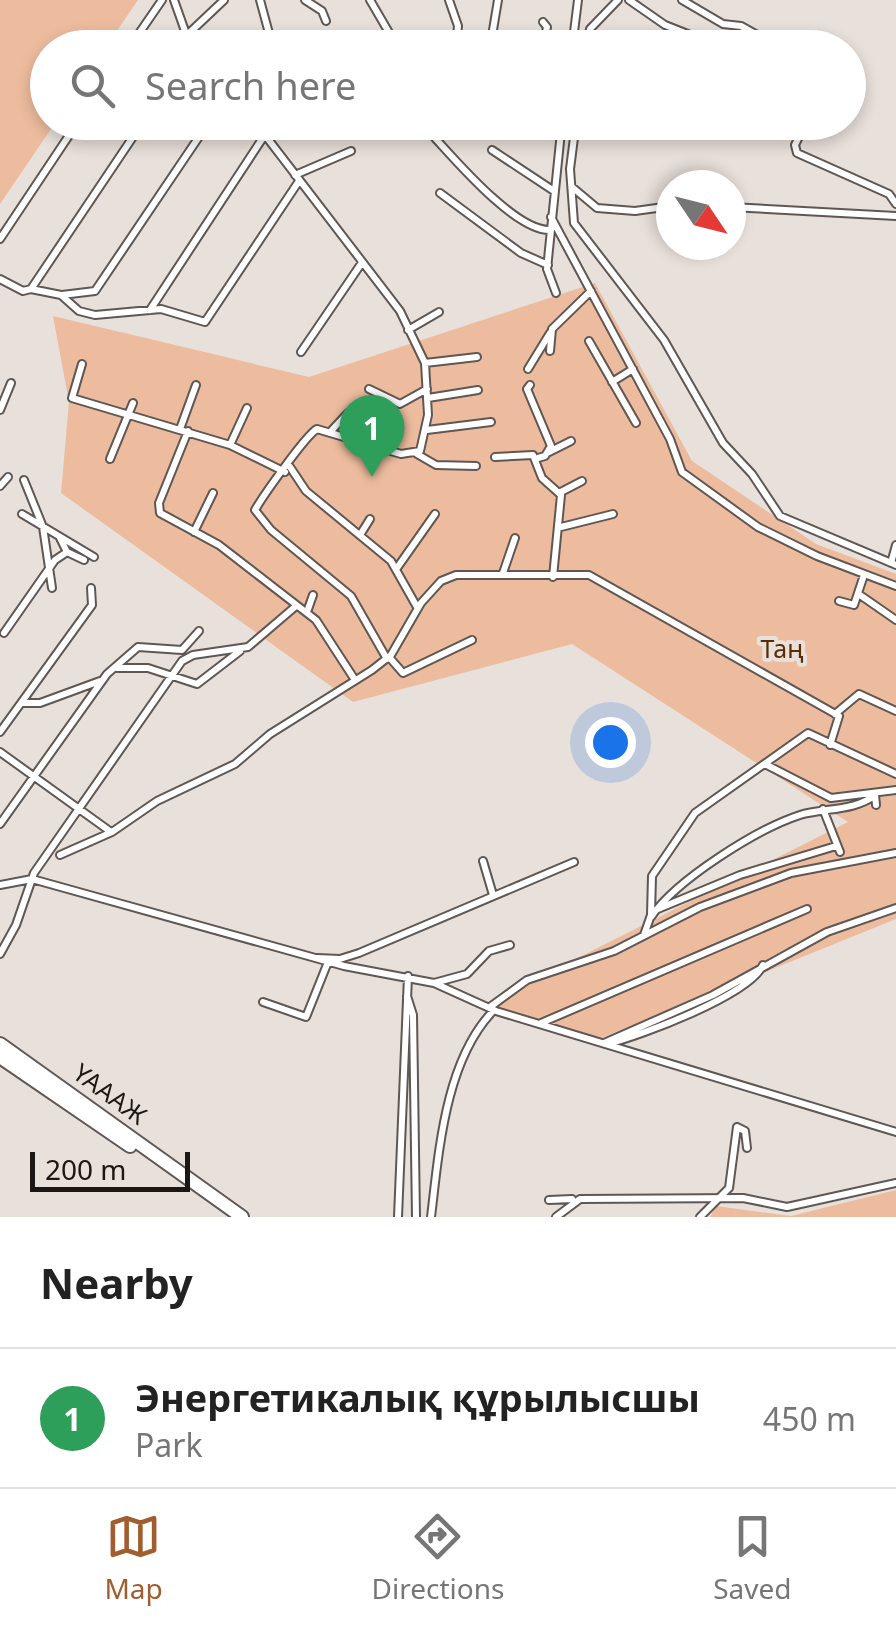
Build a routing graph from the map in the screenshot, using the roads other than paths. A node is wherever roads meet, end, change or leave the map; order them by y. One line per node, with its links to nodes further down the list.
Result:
1 (162, 0): 15 (street)
2 (174, 0): 16 (street)
3 (224, 0): 17 (street)
4 (260, 0): 18 (street)
5 (305, 0): 13 (street)
6 (370, 0): 19 (street)
7 (448, 0): 20 (street)
8 (498, 0): 21 (street)
9 (578, 0): 23 (street)
10 (618, 0): 24 (street)
11 (629, 0): 25 (street)
12 (682, 0): 26 (street)
13 (326, 20)
14 (542, 22): 22 (street)
15 (141, 30)
16 (183, 30)
17 (192, 30)
18 (268, 30)
19 (388, 30)
20 (458, 30)
21 (493, 30)
22 (544, 30)
23 (575, 30)
24 (590, 30)
25 (678, 30)
26 (748, 30)
27 (66, 140): 48 (street)
28 (130, 140): 52 (street)
29 (197, 140): 55 (street)
30 (261, 140): 56 (street)
31 (271, 140): 38 (street)
32 (438, 140): 47 (street)
33 (560, 140): 40 (street)
34 (575, 140): 39 (street)
35 (797, 140): 42 (street)
36 (492, 150): 40 (street)
37 (351, 151): 38 (street)
38 (297, 178): 49 (street); 56 (street)
39 (572, 187): 43 (street); 114 (street)
40 (554, 191): 45 (street)
41 (440, 193): 50 (street)
42 (896, 204)
43 (656, 208)
44 (746, 208): 46 (street)
45 (551, 216): 47 (street); 53 (street)
46 (896, 216)
47 (550, 230): 50 (street)
48 (0, 239)
49 (361, 264): 58 (street); 61 (street)
50 (548, 265): 54 (street)
51 (0, 280): 52 (street)
52 (31, 288): 55 (street)
53 (591, 291): 59 (street); 67 (street)
54 (556, 294)
55 (61, 295): 56 (street)
56 (150, 310)
57 (439, 312): 58 (street)
58 (408, 330): 64 (street)
59 (551, 332): 62 (street); 66 (street)
60 (588, 341): 69 (street)
61 (300, 352)
62 (550, 352)
63 (477, 356): 64 (street)
64 (425, 363): 74 (street)
65 (82, 364): 78 (street)
66 (528, 369)
67 (633, 369): 69 (street); 118 (street)
68 (12, 382): 77 (street)
69 (612, 382): 81 (street)
70 (196, 385): 82 (street)
71 (530, 385): 87 (street)
72 (369, 389): 74 (street)
73 (478, 390): 74 (street)
74 (428, 394): 83 (street)
75 (133, 403): 78 (street)
76 (247, 408): 86 (street)
77 (0, 410)
78 (130, 413): 82 (street); 91 (street)
79 (348, 413): 84 (street)
80 (491, 422): 83 (street)
81 (636, 423)
82 (184, 430): 86 (street); 106 (street)
83 (427, 430): 88 (street)
84 (330, 431): 88 (street); 93 (street)
85 (571, 441): 87 (street)
86 (230, 444): 93 (street)
87 (548, 452): 90 (street)
88 (416, 454): 92 (street)
89 (495, 458): 90 (street)
90 (538, 458): 98 (street)
91 (110, 459)
92 (476, 466)
93 (287, 469): 107 (street); 134 (street)
94 (8, 477): 97 (street)
95 (24, 480): 104 (street)
96 (582, 481): 98 (street)
97 (0, 486)
98 (559, 493): 105 (street)
99 (212, 494): 106 (street)
100 (22, 514): 104 (street)
101 (435, 514): 115 (street)
102 (612, 514): 105 (street)
103 (370, 519): 107 (street)
104 (44, 526): 108 (street); 116 (street)
105 (561, 527): 119 (street)
106 (194, 532): 126 (street)
107 (360, 535): 115 (street)
108 (60, 538): 111 (street); 112 (street)
109 (515, 538): 117 (street)
110 (896, 545): 114 (street)
111 (68, 552): 113 (street); 116 (street)
112 (94, 557)
113 (84, 560)
114 (894, 565)
115 (397, 568): 127 (street)
116 (48, 570): 121 (street); 131 (street)
117 (503, 573): 119 (street); 127 (street)
118 (864, 574): 120 (street); 123 (street)
119 (553, 577): 141 (street)
120 (896, 586)
121 (52, 588)
122 (90, 588): 139 (street)
123 (860, 594): 125 (street); 129 (street)
124 (313, 595): 128 (street)
125 (839, 601)
126 (296, 606): 128 (street); 133 (street)
127 (418, 608): 134 (street)
128 (307, 613): 138 (street)
129 (896, 620)
130 (199, 631): 135 (street)
131 (4, 633)
132 (472, 640): 134 (street)
133 (241, 650): 136 (street); 136 (street)
134 (388, 658): 138 (street)
135 (116, 668): 136 (street); 137 (street)
136 (170, 678): 151 (street)
137 (102, 680): 139 (street); 147 (street)
138 (356, 680): 154 (street)
139 (20, 704): 142 (street)
140 (896, 711): 141 (street)
141 (834, 714): 143 (street)
142 (0, 732)
143 (830, 745): 145 (street); 146 (street)
144 (0, 752): 147 (street)
145 (765, 764): 149 (street); 168 (street)
146 (896, 774)
147 (35, 776): 151 (street); 153 (street)
148 (896, 790): 149 (street)
149 (875, 795): 150 (street); 152 (street)
150 (876, 805)
151 (79, 809): 154 (street); 161 (street)
152 (824, 809): 155 (street); 168 (street)
153 (0, 824)
154 (112, 832): 157 (street)
155 (812, 852): 160 (street); 163 (street)
156 (896, 853): 160 (street)
157 (60, 855)
158 (483, 861): 164 (street)
159 (574, 862): 164 (street)
160 (826, 867): 165 (street)
161 (32, 878): 162 (street); 171 (street); 172 (street)
162 (0, 885)
163 (708, 887): 165 (street); 168 (street)
164 (494, 895): 172 (street)
165 (721, 900): 169 (street)
166 (896, 908): 174 (street)
167 (806, 909): 182 (street)
168 (652, 914): 169 (street)
169 (643, 938): 181 (street)
170 (510, 945): 176 (street)
171 (0, 954)
172 (317, 958): 173 (street)
173 (328, 962): 175 (street); 180 (street)
174 (763, 965): 178 (street); 179 (street)
175 (408, 976): 176 (street); 177 (street)
176 (434, 983): 181 (street)
177 (407, 996): 194 (street); 195 (street)
178 (706, 998): 179 (street); 184 (street)
179 (716, 1000): 184 (street)
180 (263, 1002)
181 (491, 1009): 182 (street); 196 (street)
182 (540, 1024): 184 (street)
183 (0, 1044): 193 (highway, ҮАААЖ)
184 (605, 1044): 186 (street)
185 (0, 1057): 192 (highway, ҮАААЖ)
186 (896, 1132)
187 (747, 1148): 189 (street)
188 (896, 1183): 189 (street)
189 (722, 1197): 191 (street); 198 (street)
190 (548, 1200): 191 (street)
191 (575, 1200): 197 (street)
192 (228, 1217)
193 (242, 1217)
194 (398, 1217)
195 (416, 1217)
196 (431, 1217)
197 (556, 1217)
198 (700, 1217)

